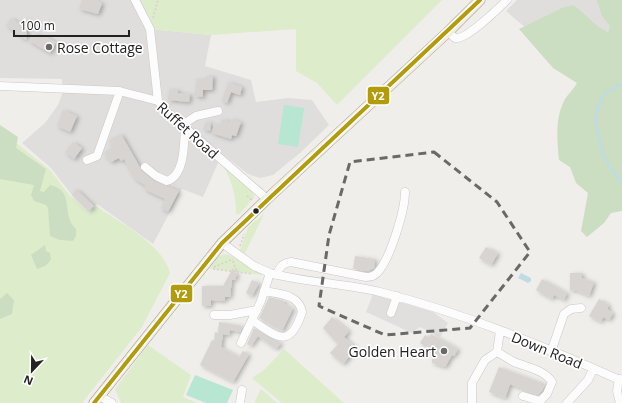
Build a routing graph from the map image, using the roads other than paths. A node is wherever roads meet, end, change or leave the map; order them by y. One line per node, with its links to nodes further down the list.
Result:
1 (135, 0): 7 (street)
2 (480, 0): 4 (main road)
3 (507, 0): 4 (street)
4 (448, 32): 13 (main road)
5 (0, 86): 6 (street, Ruffet Road)
6 (120, 91): 7 (street, Ruffet Road); 10 (street)
7 (158, 101): 9 (street, Ruffet Road)
8 (218, 111): 9 (street)
9 (184, 127): 11 (street); 13 (street, Ruffet Road)
10 (87, 160)
11 (145, 168)
12 (405, 192): 15 (street)
13 (267, 199): 14 (main road)
14 (222, 244): 15 (street, Down Road); 31 (main road)
15 (273, 274): 16 (street); 17 (street, Down Road)
16 (264, 291): 19 (street); 22 (street)
17 (397, 296): 20 (street); 23 (street, Down Road)
18 (581, 308): 26 (street)
19 (257, 310): 21 (street); 22 (street)
20 (391, 313)
21 (214, 315)
22 (252, 320): 24 (street)
23 (500, 331): 25 (street); 26 (street, Down Road)
24 (242, 342)
25 (497, 352): 30 (street); 34 (street)
26 (551, 352): 27 (street, Down Road)
27 (593, 369): 28 (street, Down Road); 35 (street)
28 (620, 380): 36 (street)
29 (242, 390): 33 (street)
30 (523, 396)
31 (97, 400): 32 (street)
32 (112, 403)
33 (240, 403)
34 (472, 403)
35 (567, 403)
36 (620, 403)

